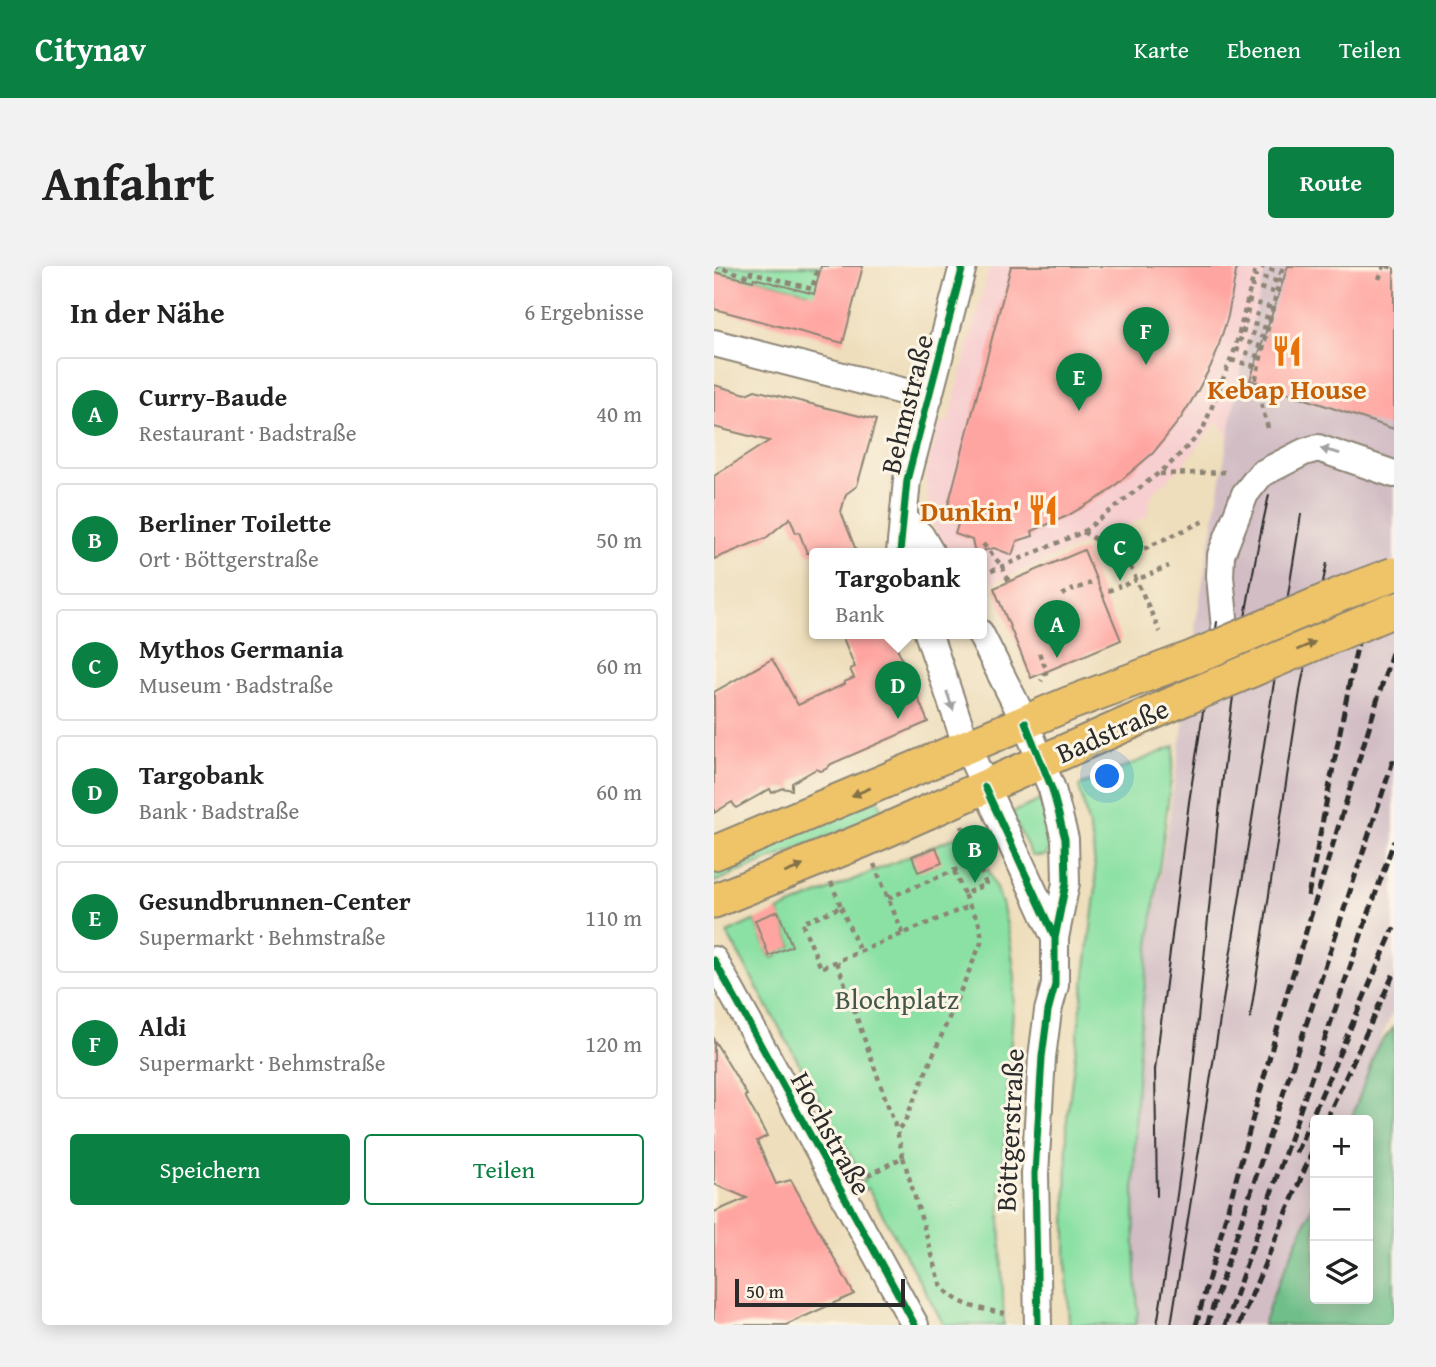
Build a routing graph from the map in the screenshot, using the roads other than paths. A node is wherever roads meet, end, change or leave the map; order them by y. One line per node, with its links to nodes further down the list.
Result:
1 (963, 266): 3 (street, Behmstraße)
2 (714, 343): 3 (street)
3 (929, 398): 5 (street, Behmstraße)
4 (1394, 474): 10 (street, one-way to 10)
5 (905, 520): 6 (street, Behmstraße); 7 (street)
6 (901, 548)
7 (928, 548)
8 (1394, 574): 10 (main road, Badstraße, bridge)
9 (1394, 610): 15 (main road, Badstraße, one-way to 9, bridge)
10 (1227, 636): 13 (main road, Badstraße, bridge)
11 (930, 639): 14 (street, one-way to 14)
12 (983, 639): 13 (street)
13 (1025, 722): 14 (main road, Badstraße); 15 (street, Böttgerstraße)
14 (967, 747): 16 (street, Böttgerstraße); 17 (main road, Badstraße, one-way to 17)
15 (1040, 762): 16 (main road, Badstraße); 19 (street, Böttgerstraße)
16 (985, 787): 18 (main road, Badstraße, one-way to 16); 19 (street, Böttgerstraße)
17 (714, 853)
18 (714, 901)
19 (1055, 938): 22 (street, Böttgerstraße)
20 (714, 960): 21 (street, Hochstraße)
21 (915, 1325)
22 (1038, 1325)

